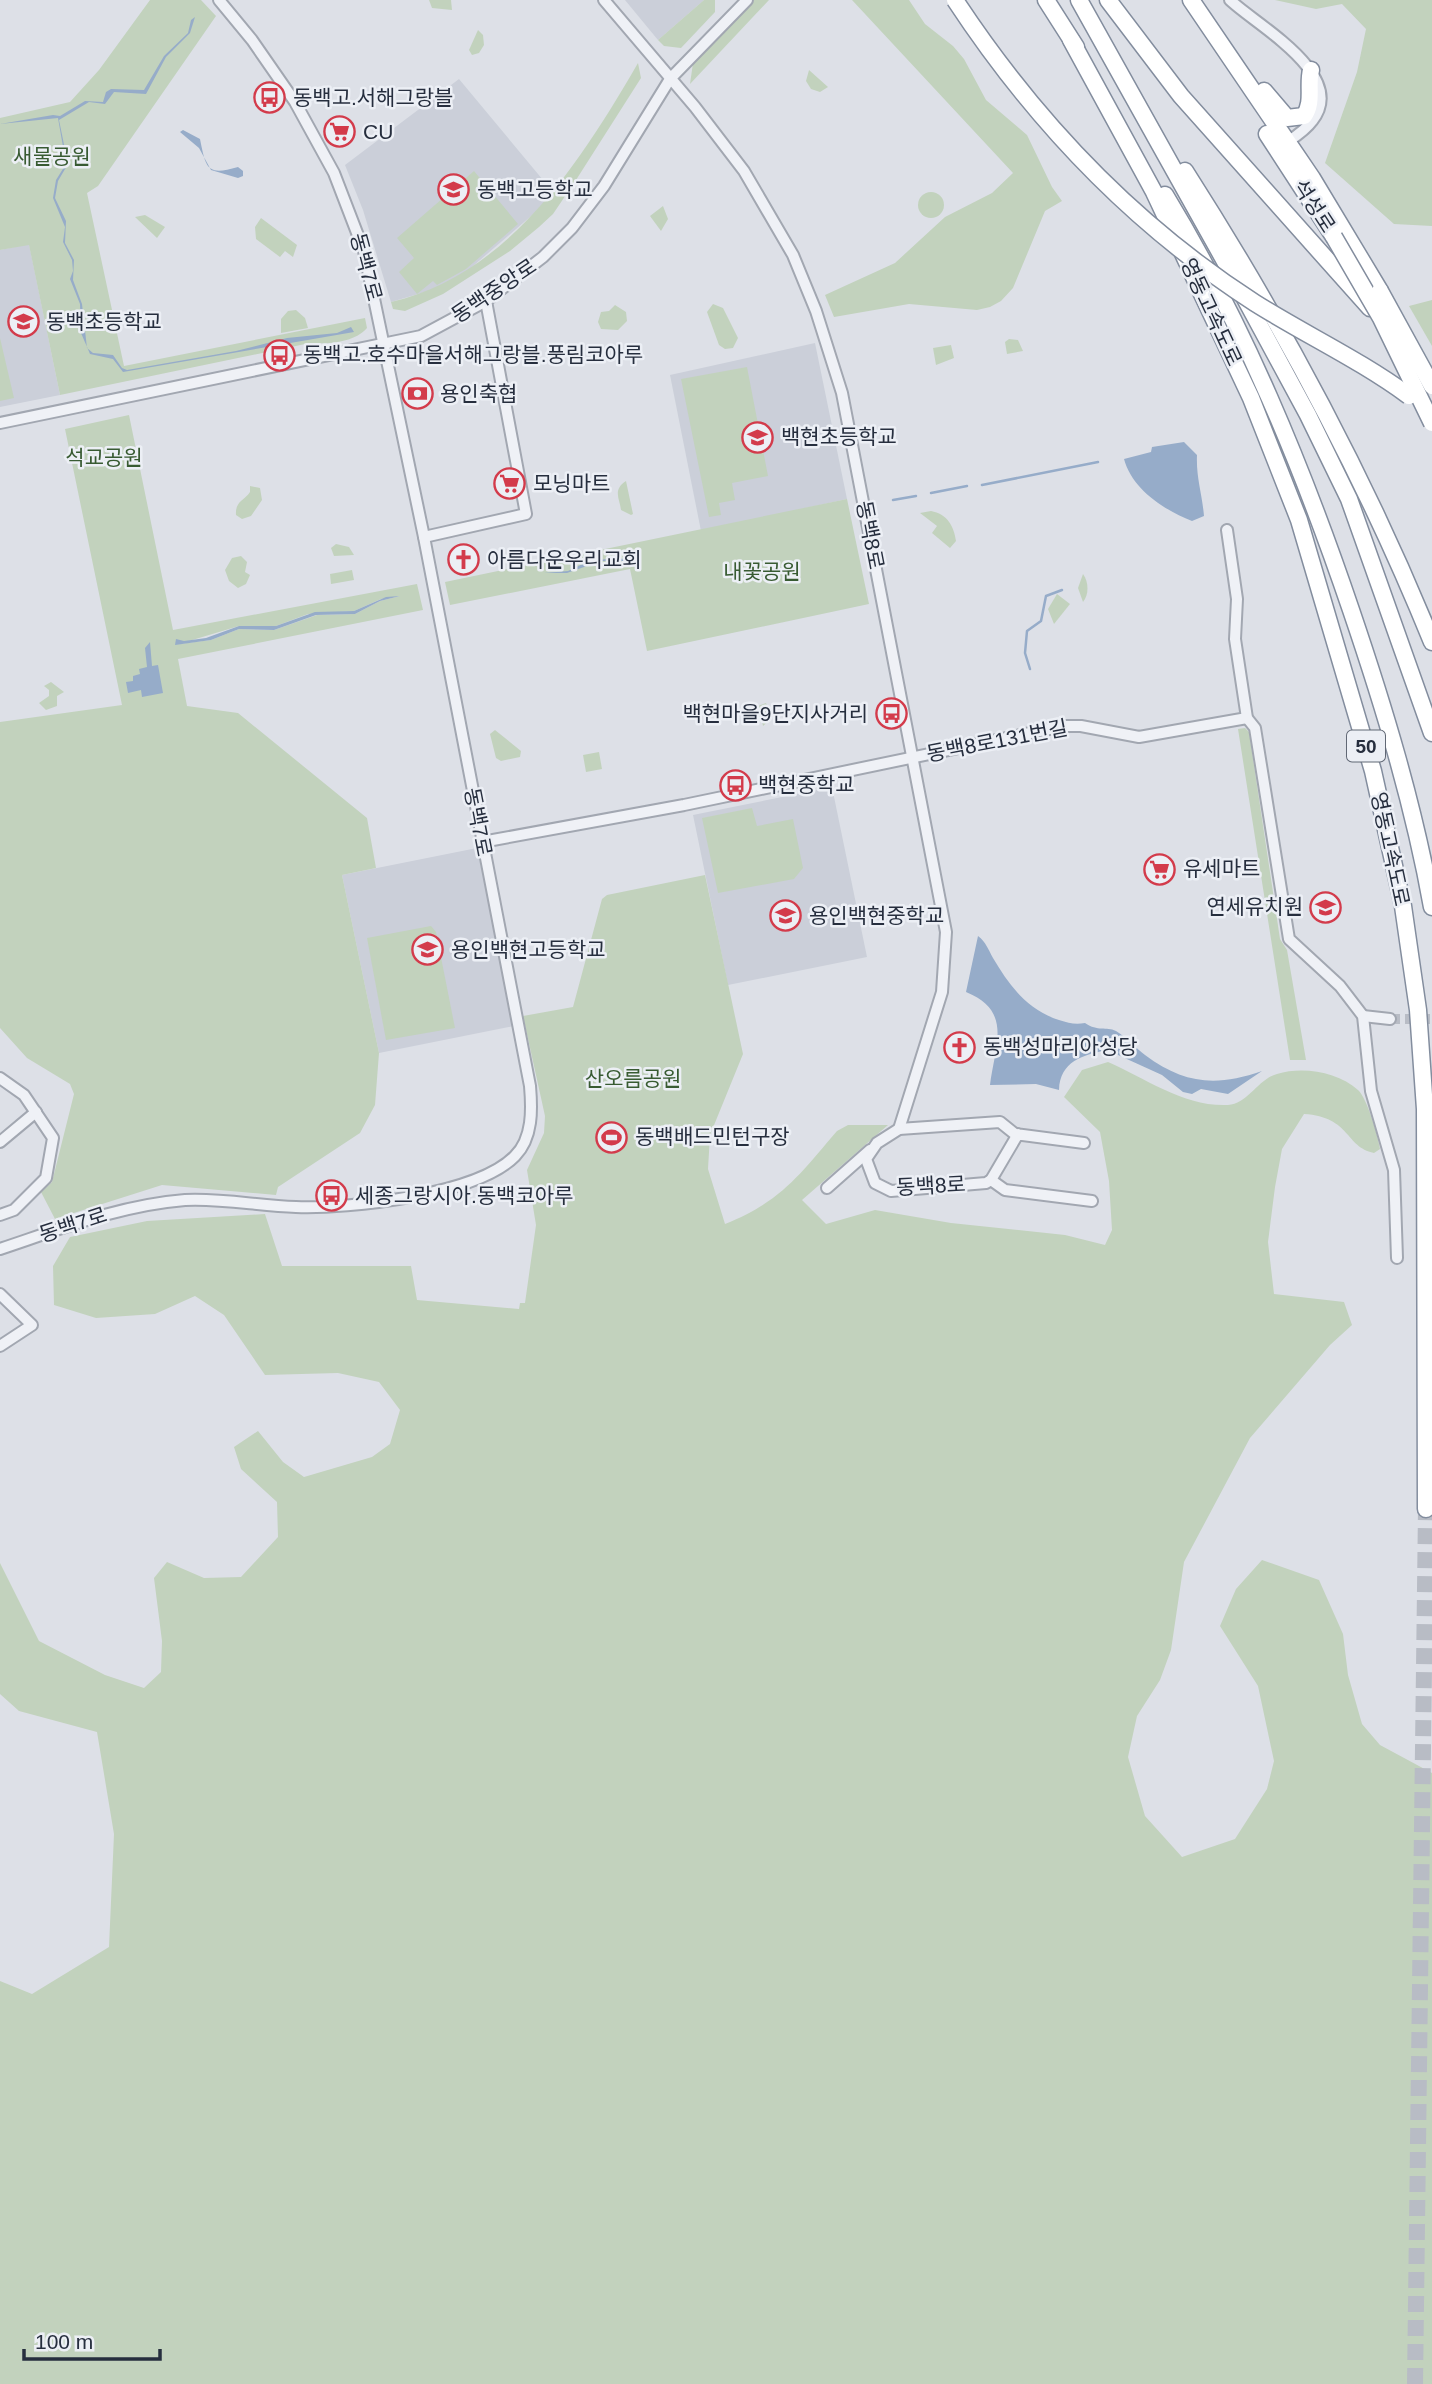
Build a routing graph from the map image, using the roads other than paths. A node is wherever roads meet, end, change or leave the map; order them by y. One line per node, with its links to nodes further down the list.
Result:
1 (219, 0): 18 (street, 동백7로)
2 (604, 0): 14 (street, 동백8로)
3 (747, 0): 14 (street, 동백중앙로)
4 (955, 0): 21 (highway, bridge)
5 (1046, 0): 11 (highway, 영동고속도로 / 50)
6 (1079, 0): 10 (highway, 영동고속도로)
7 (1108, 0): 19 (highway)
8 (1230, 0): 13 (street)
9 (1187, 3): 12 (highway); 15 (highway, 석성로)
10 (1097, 34): 26 (highway, 영동고속도로); 28 (highway, 영동고속도로)
11 (1071, 40): 31 (highway, 영동고속도로 / 50); 49 (highway, 영동고속도로 / 50)
12 (1224, 49): 13 (highway); 15 (highway)
13 (1311, 70): 15 (street)
14 (670, 79): 17 (street, 동백중앙로); 29 (street, 동백8로)
15 (1282, 146): 16 (highway, 석성로)
16 (1339, 234): 20 (highway, bridge); 23 (highway, 석성로, bridge)
17 (486, 301): 18 (street, 동백중앙로); 25 (street)
18 (385, 344): 22 (street, 동백중앙로); 25 (street, 동백7로)
19 (1432, 378)
20 (1432, 386)
21 (1432, 415)
22 (0, 423)
23 (1432, 423)
24 (1227, 530): 27 (street)
25 (424, 537): 30 (street, 동백7로)
26 (1432, 642)
27 (1247, 718): 29 (street, 동백8로131번길); 32 (street)
28 (1432, 733)
29 (913, 757): 30 (street, 동백8로131번길); 36 (street, 동백8로)
30 (482, 842): 45 (street, 동백7로)
31 (1432, 907)
32 (1363, 1016): 33 (street); 46 (street)
33 (1390, 1018)
34 (0, 1078): 35 (street)
35 (36, 1112): 38 (street); 44 (street)
36 (899, 1129): 37 (street); 39 (street)
37 (1018, 1134): 40 (street); 41 (street, 동백8로)
38 (0, 1142)
39 (877, 1143): 41 (street, 동백8로); 42 (street)
40 (1084, 1143)
41 (991, 1180): 43 (street, 동백8로)
42 (827, 1188)
43 (1092, 1201)
44 (0, 1215)
45 (0, 1249)
46 (1397, 1258)
47 (0, 1294): 48 (street)
48 (0, 1346)
49 (1426, 1509)

